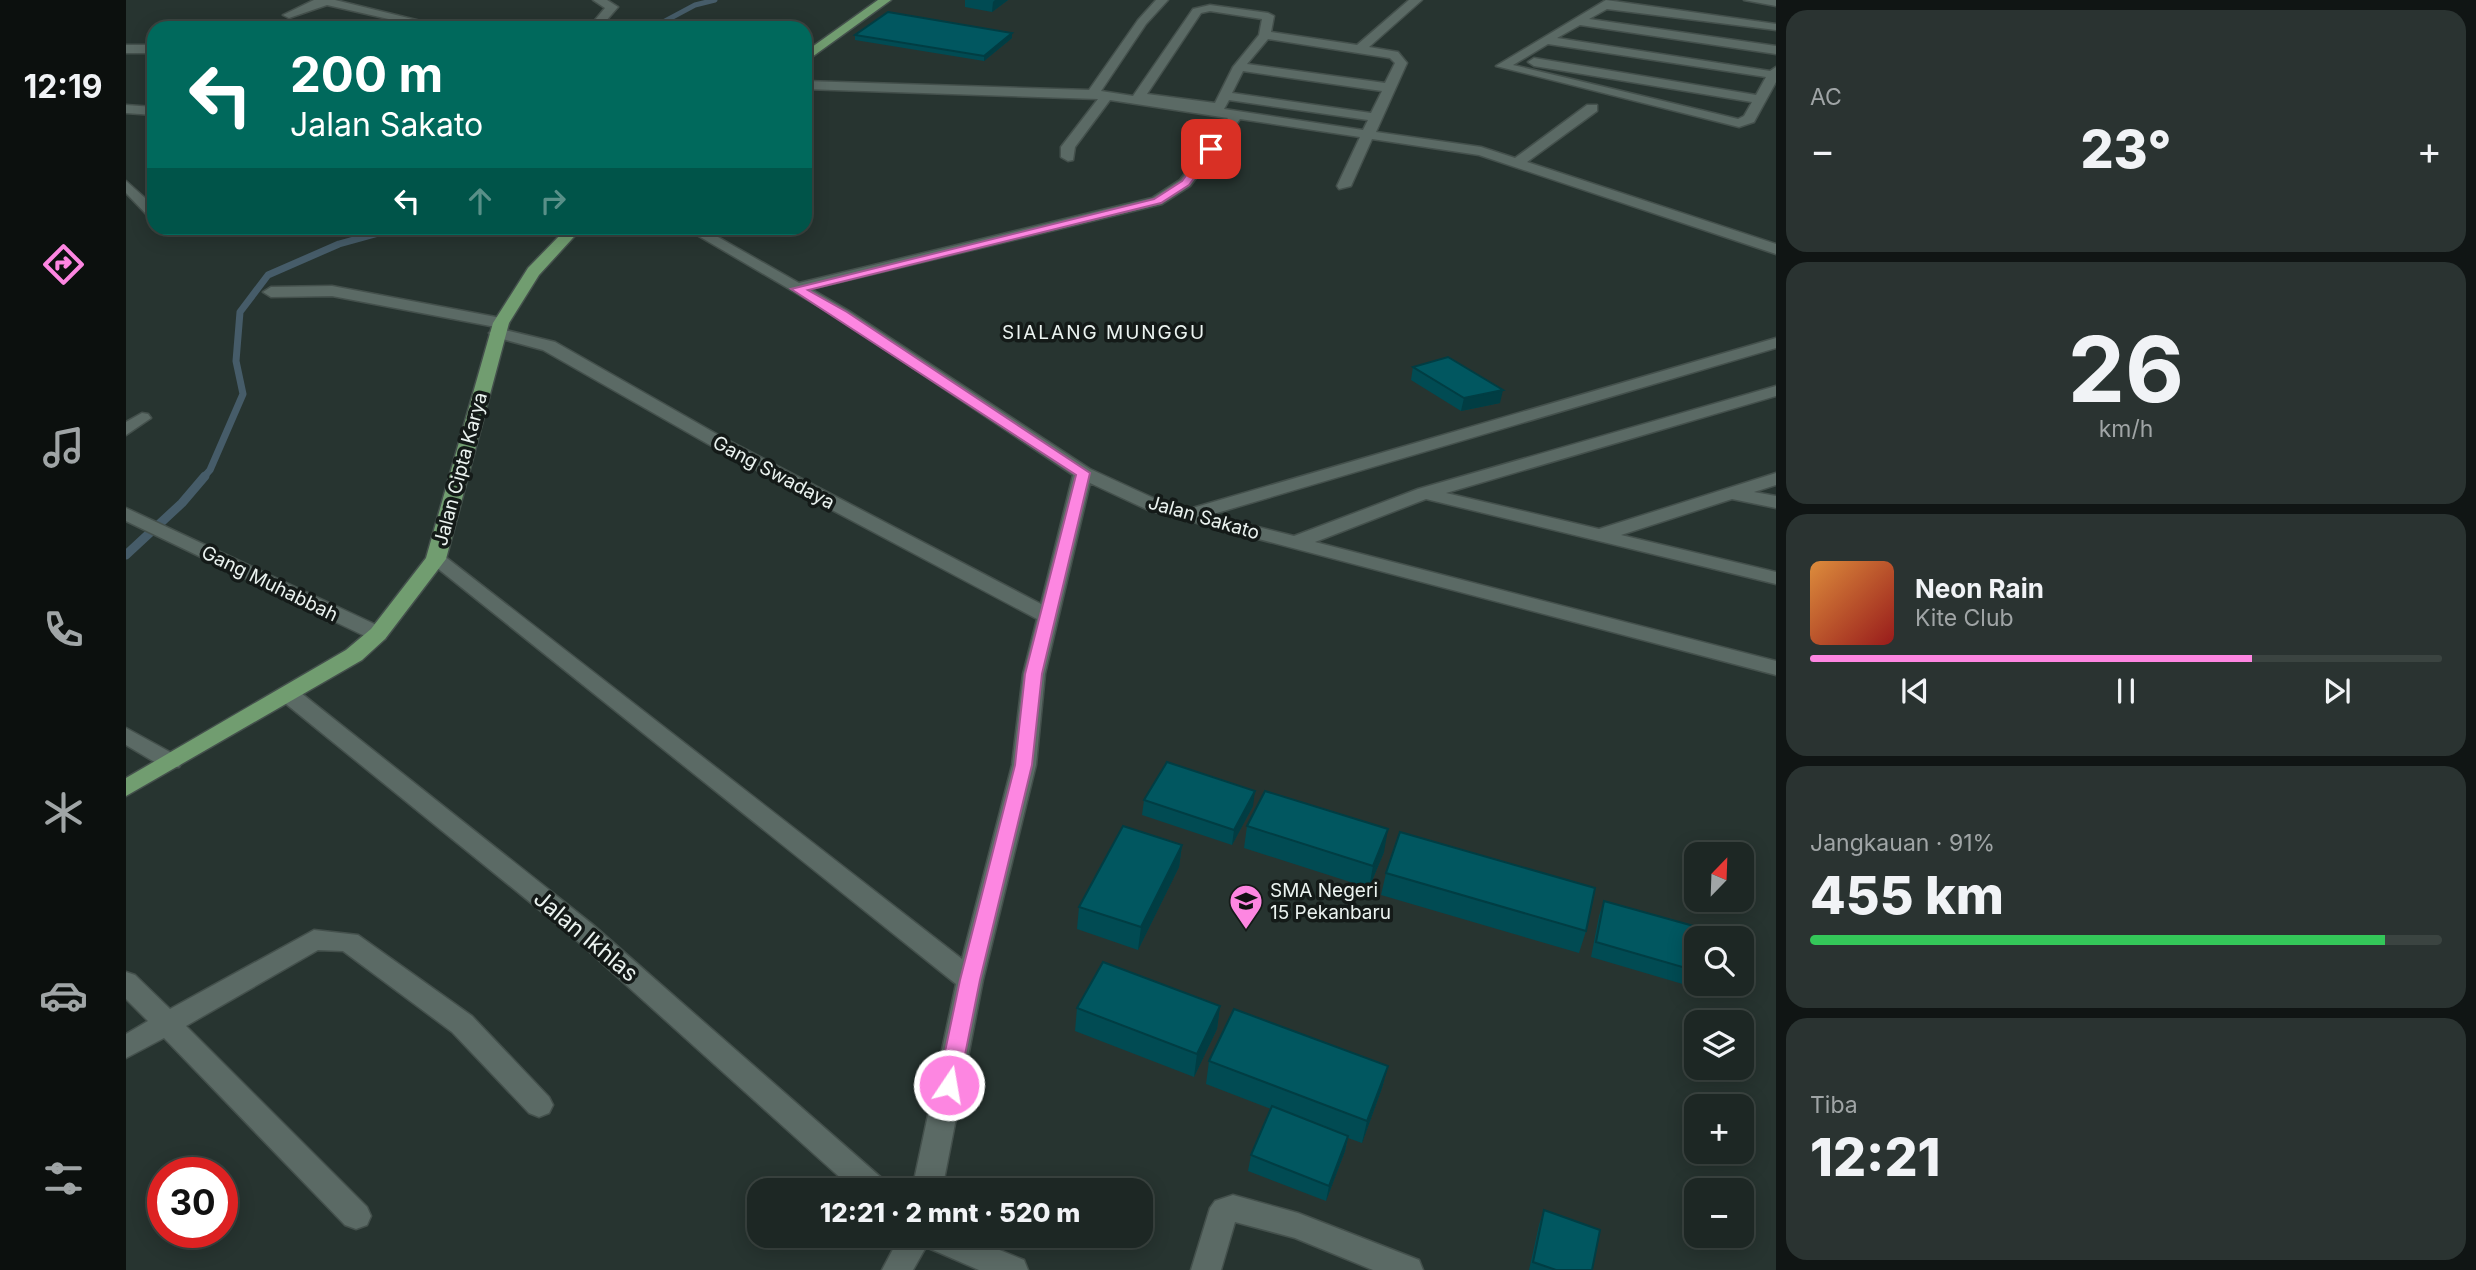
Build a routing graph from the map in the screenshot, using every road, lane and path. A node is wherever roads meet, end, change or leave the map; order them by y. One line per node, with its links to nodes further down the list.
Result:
1 (599, 0): 10 (street)
2 (885, 0): 20 (main road)
3 (1162, 0): 26 (street)
4 (1416, 0): 16 (street)
5 (1750, 0): 8 (street)
6 (333, 1): 9 (street); 11 (street)
7 (1610, 2): 12 (street); 13 (street)
8 (1776, 3)
9 (289, 15)
10 (601, 20)
11 (414, 21)
12 (1577, 21): 15 (street); 19 (street)
13 (1776, 27)
14 (1265, 35): 16 (street); 22 (street); 27 (street)
15 (1544, 40): 21 (street); 23 (street)
16 (1360, 48): 25 (street)
17 (126, 49): 18 (street)
18 (147, 49)
19 (1776, 50)
20 (812, 51)
21 (1511, 58): 28 (street); 28 (street)
22 (1239, 67): 25 (street); 27 (street)
23 (1775, 73): 28 (street)
24 (812, 85): 26 (street)
25 (1391, 88): 33 (street)
26 (1100, 95): 32 (street); 35 (street)
27 (1225, 96): 33 (street)
28 (1760, 99)
29 (1592, 108): 36 (street)
30 (147, 111): 31 (street)
31 (127, 112)
32 (1236, 116): 34 (street); 43 (street)
33 (1378, 118): 34 (street)
34 (1370, 135): 36 (street); 38 (street)
35 (1068, 157)
36 (1517, 163): 42 (street)
37 (126, 185): 39 (street)
38 (1344, 186)
39 (147, 207)
40 (566, 235): 45 (main road, Jalan Cipta Karya)
41 (704, 235): 43 (street, Jalan Sakato)
42 (1776, 249)
43 (797, 289): 50 (street, Jalan Sakato)
44 (271, 292): 45 (street, Gang Swadaya)
45 (499, 328): 59 (main road, Jalan Cipta Karya); 61 (street, Gang Swadaya)
46 (1776, 343): 55 (street)
47 (1776, 391): 53 (street)
48 (142, 418): 49 (street)
49 (126, 430)
50 (1083, 473): 55 (street, Jalan Sakato); 61 (street)
51 (1776, 479): 52 (street)
52 (1732, 493): 54 (street); 57 (street)
53 (1425, 494): 57 (street); 58 (street)
54 (1776, 502)
55 (1190, 515): 58 (street, Jalan Sakato)
56 (133, 518): 62 (street, Gang Muhabbah)
57 (1600, 536): 60 (street)
58 (1296, 542): 63 (street, Jalan Sakato)
59 (436, 559): 62 (main road, Jalan Cipta Karya); 68 (street)
60 (1776, 578)
61 (1050, 617): 68 (street)
62 (378, 634): 64 (main road, Jalan Cipta Karya)
63 (1776, 668)
64 (288, 694): 66 (main road, Jalan Cipta Karya); 73 (street, Jalan Ikhlas)
65 (126, 735): 66 (street)
66 (171, 762): 67 (main road, Jalan Cipta Karya)
67 (126, 788)
68 (970, 980): 74 (street)
69 (126, 982): 70 (street)
70 (167, 1024): 71 (street); 72 (street); 75 (street)
71 (126, 1047)
72 (539, 1105)
73 (861, 1178)
74 (929, 1178)
75 (356, 1216)
76 (909, 1248): 78 (street)
77 (961, 1248): 79 (street)
78 (897, 1270)
79 (1013, 1270)
80 (1206, 1270): 81 (street)
81 (1408, 1270)

